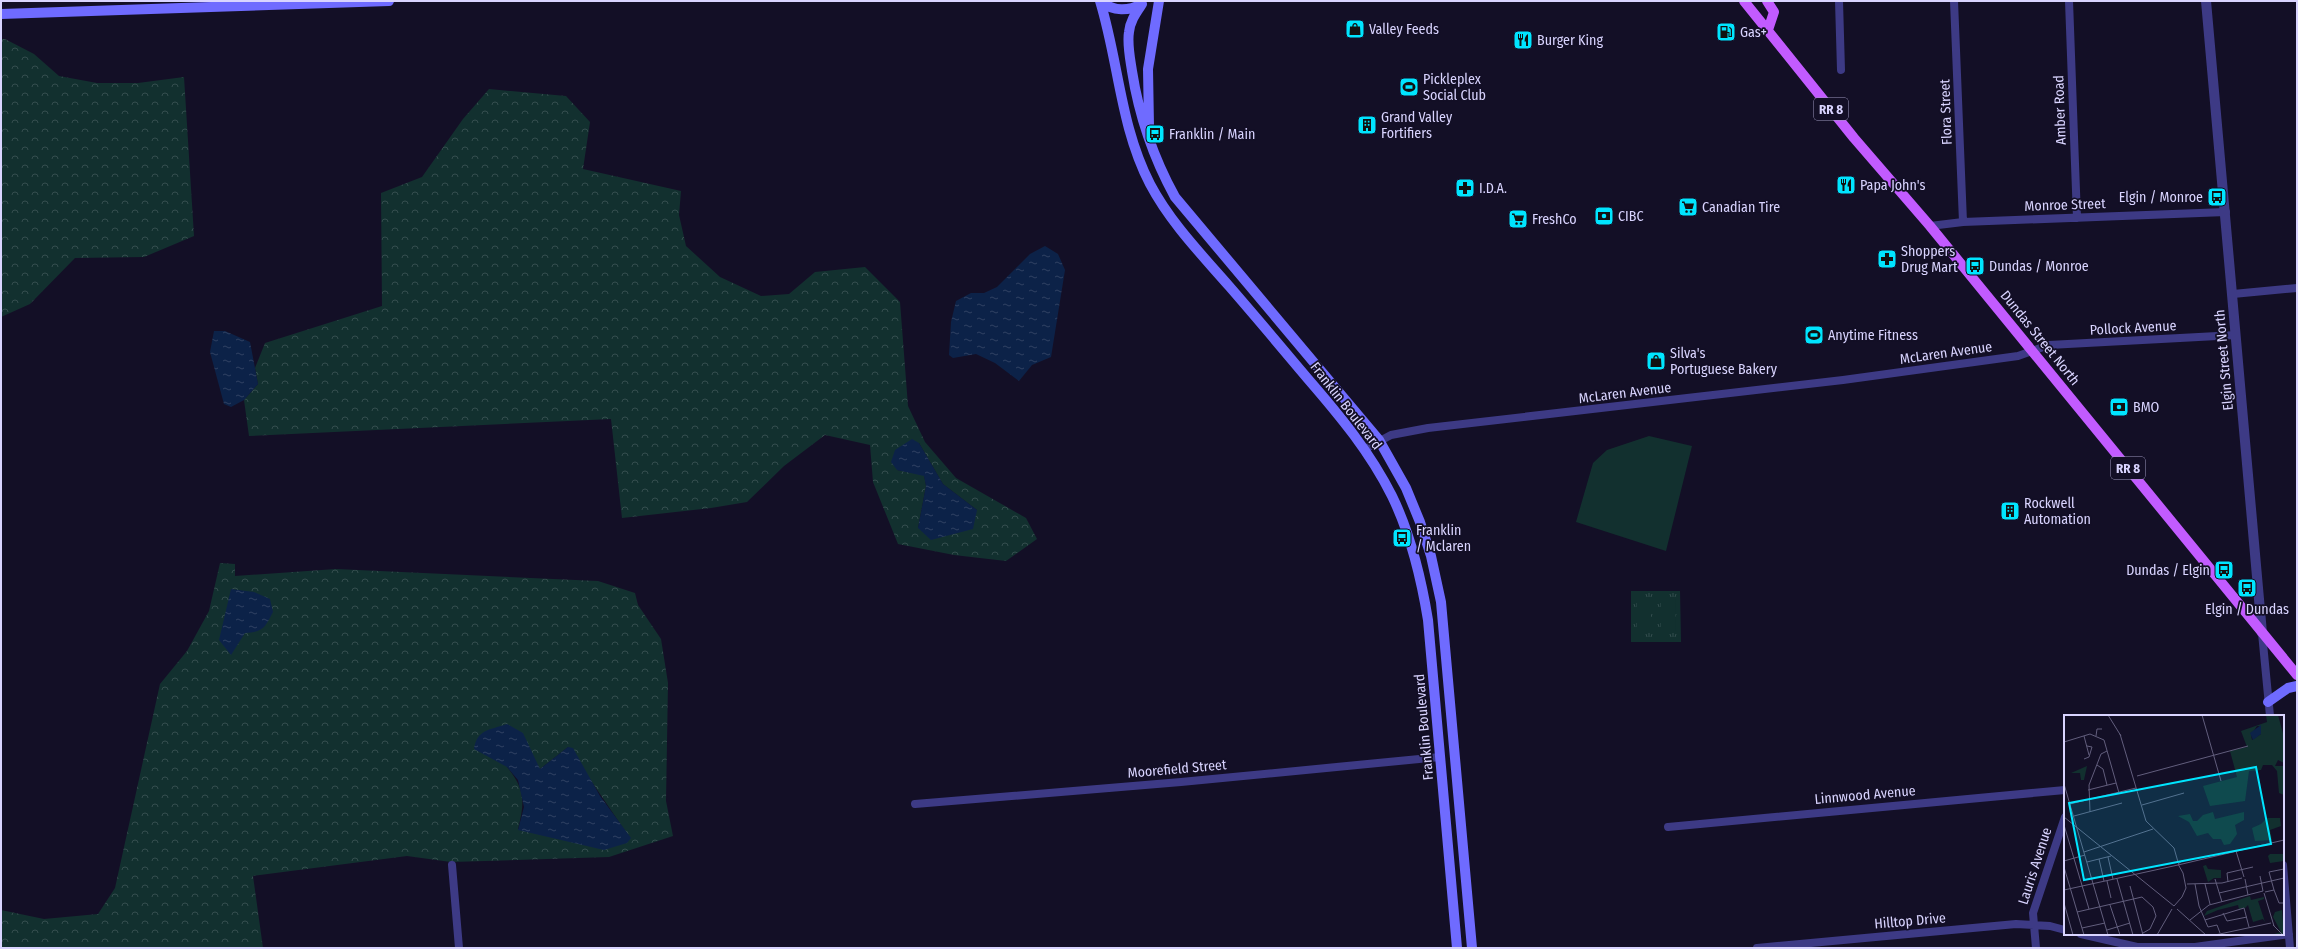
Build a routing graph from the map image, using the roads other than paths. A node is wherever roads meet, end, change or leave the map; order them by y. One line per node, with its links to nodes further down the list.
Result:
1 (389, 1): 11 (main road)
2 (1101, 1): 10 (main road); 24 (main road, Franklin Boulevard)
3 (1159, 1): 14 (main road)
4 (1744, 1): 12 (main road, Dundas Street North / RR 8)
5 (1767, 1): 12 (main road)
6 (1839, 1): 13 (street)
7 (1954, 1): 17 (street, Flora Street)
8 (2069, 1): 16 (street, Amber Road)
9 (2206, 1): 15 (street, Elgin Street North)
10 (1144, 3): 14 (main road, Franklin Boulevard)
11 (1, 14)
12 (1768, 30): 18 (main road, Dundas Street North / RR 8)
13 (1841, 70)
14 (1149, 142): 23 (main road, Franklin Boulevard)
15 (2226, 212): 16 (street, Monroe Street); 20 (street, Elgin Street North)
16 (2077, 218): 17 (street, Monroe Street)
17 (1963, 222): 18 (street, Monroe Street)
18 (1930, 226): 22 (main road, Dundas Street North / RR 8)
19 (2297, 288): 20 (street)
20 (2233, 294): 21 (street, Elgin Street North)
21 (2236, 335): 22 (street, Pollock Avenue); 25 (street, Elgin Street North)
22 (2033, 351): 23 (street, McLaren Avenue); 25 (main road, Dundas Street North / RR 8)
23 (1379, 440): 24 (street, McLaren Avenue); 45 (main road, Franklin Boulevard)
24 (1365, 449): 30 (main road, Franklin Boulevard)
25 (2262, 633): 26 (main road, Dundas Street North / RR 8); 28 (street, Elgin Street North)
26 (2297, 675)
27 (2297, 686): 28 (main road)
28 (2268, 702): 29 (street, Elgin Street North)
29 (2270, 715)
30 (1440, 757): 32 (street, Moorefield Street); 44 (main road, Franklin Boulevard)
31 (2064, 790): 34 (street, Linnwood Avenue)
32 (915, 804)
33 (2064, 820): 37 (street, Lauris Avenue)
34 (1668, 827)
35 (452, 865): 43 (street)
36 (2284, 876): 39 (street)
37 (2033, 924): 38 (street, Hilltop Drive); 46 (street, Hilltop Drive); 47 (street, Lauris Avenue)
38 (2064, 930)
39 (2289, 934): 42 (street); 48 (street)
40 (2085, 935): 41 (street)
41 (2282, 935)
42 (2284, 935)
43 (459, 948)
44 (1457, 948)
45 (1472, 948)
46 (1757, 948)
47 (2036, 948)
48 (2290, 948)

